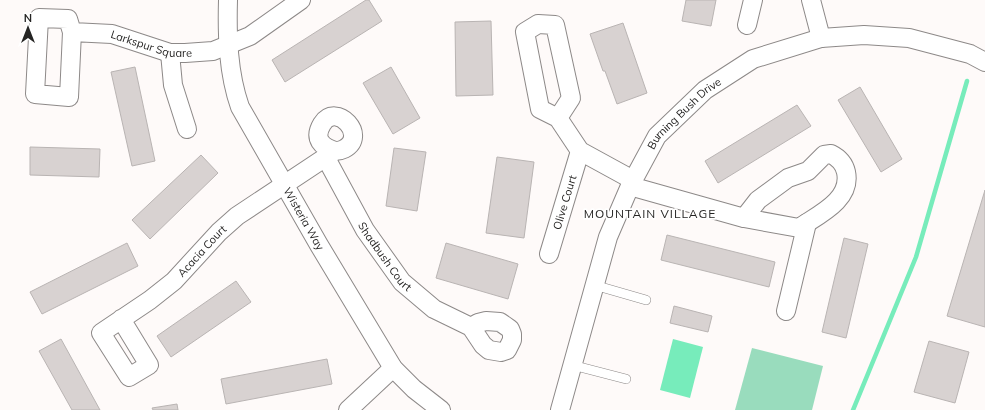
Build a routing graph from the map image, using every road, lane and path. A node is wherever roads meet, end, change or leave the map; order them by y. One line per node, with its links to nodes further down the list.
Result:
1 (228, 0): 8 (street, Wisteria Way)
2 (301, 0): 8 (street, Larkspur Square)
3 (753, 0): 5 (street)
4 (811, 0): 7 (street)
5 (747, 26)
6 (72, 32): 9 (street, Larkspur Square)
7 (821, 38): 10 (street, Burning Bush Drive); 15 (street, Burning Bush Drive)
8 (229, 45): 9 (street, Larkspur Square); 16 (street, Wisteria Way)
9 (170, 53): 12 (street)
10 (985, 62)
11 (558, 118): 11 (street); 13 (street)
12 (187, 129)
13 (580, 151): 15 (street); 19 (street, Olive Court)
14 (331, 155): 16 (street, Acacia Court); 24 (street, Shadbush Court)
15 (631, 183): 17 (street); 20 (street, Burning Bush Drive)
16 (284, 185): 23 (street, Acacia Court); 26 (street, Wisteria Way)
17 (744, 218): 18 (street); 18 (street)
18 (807, 223): 22 (street)
19 (549, 254)
20 (594, 285): 21 (lane); 25 (street, Burning Bush Drive)
21 (646, 300)
22 (786, 311)
23 (121, 319)
24 (471, 327)
25 (572, 366): 27 (lane); 30 (street, Burning Bush Drive)
26 (393, 368): 28 (street); 29 (street, Wisteria Way)
27 (626, 379)
28 (352, 409)
29 (441, 410)
30 (560, 410)

